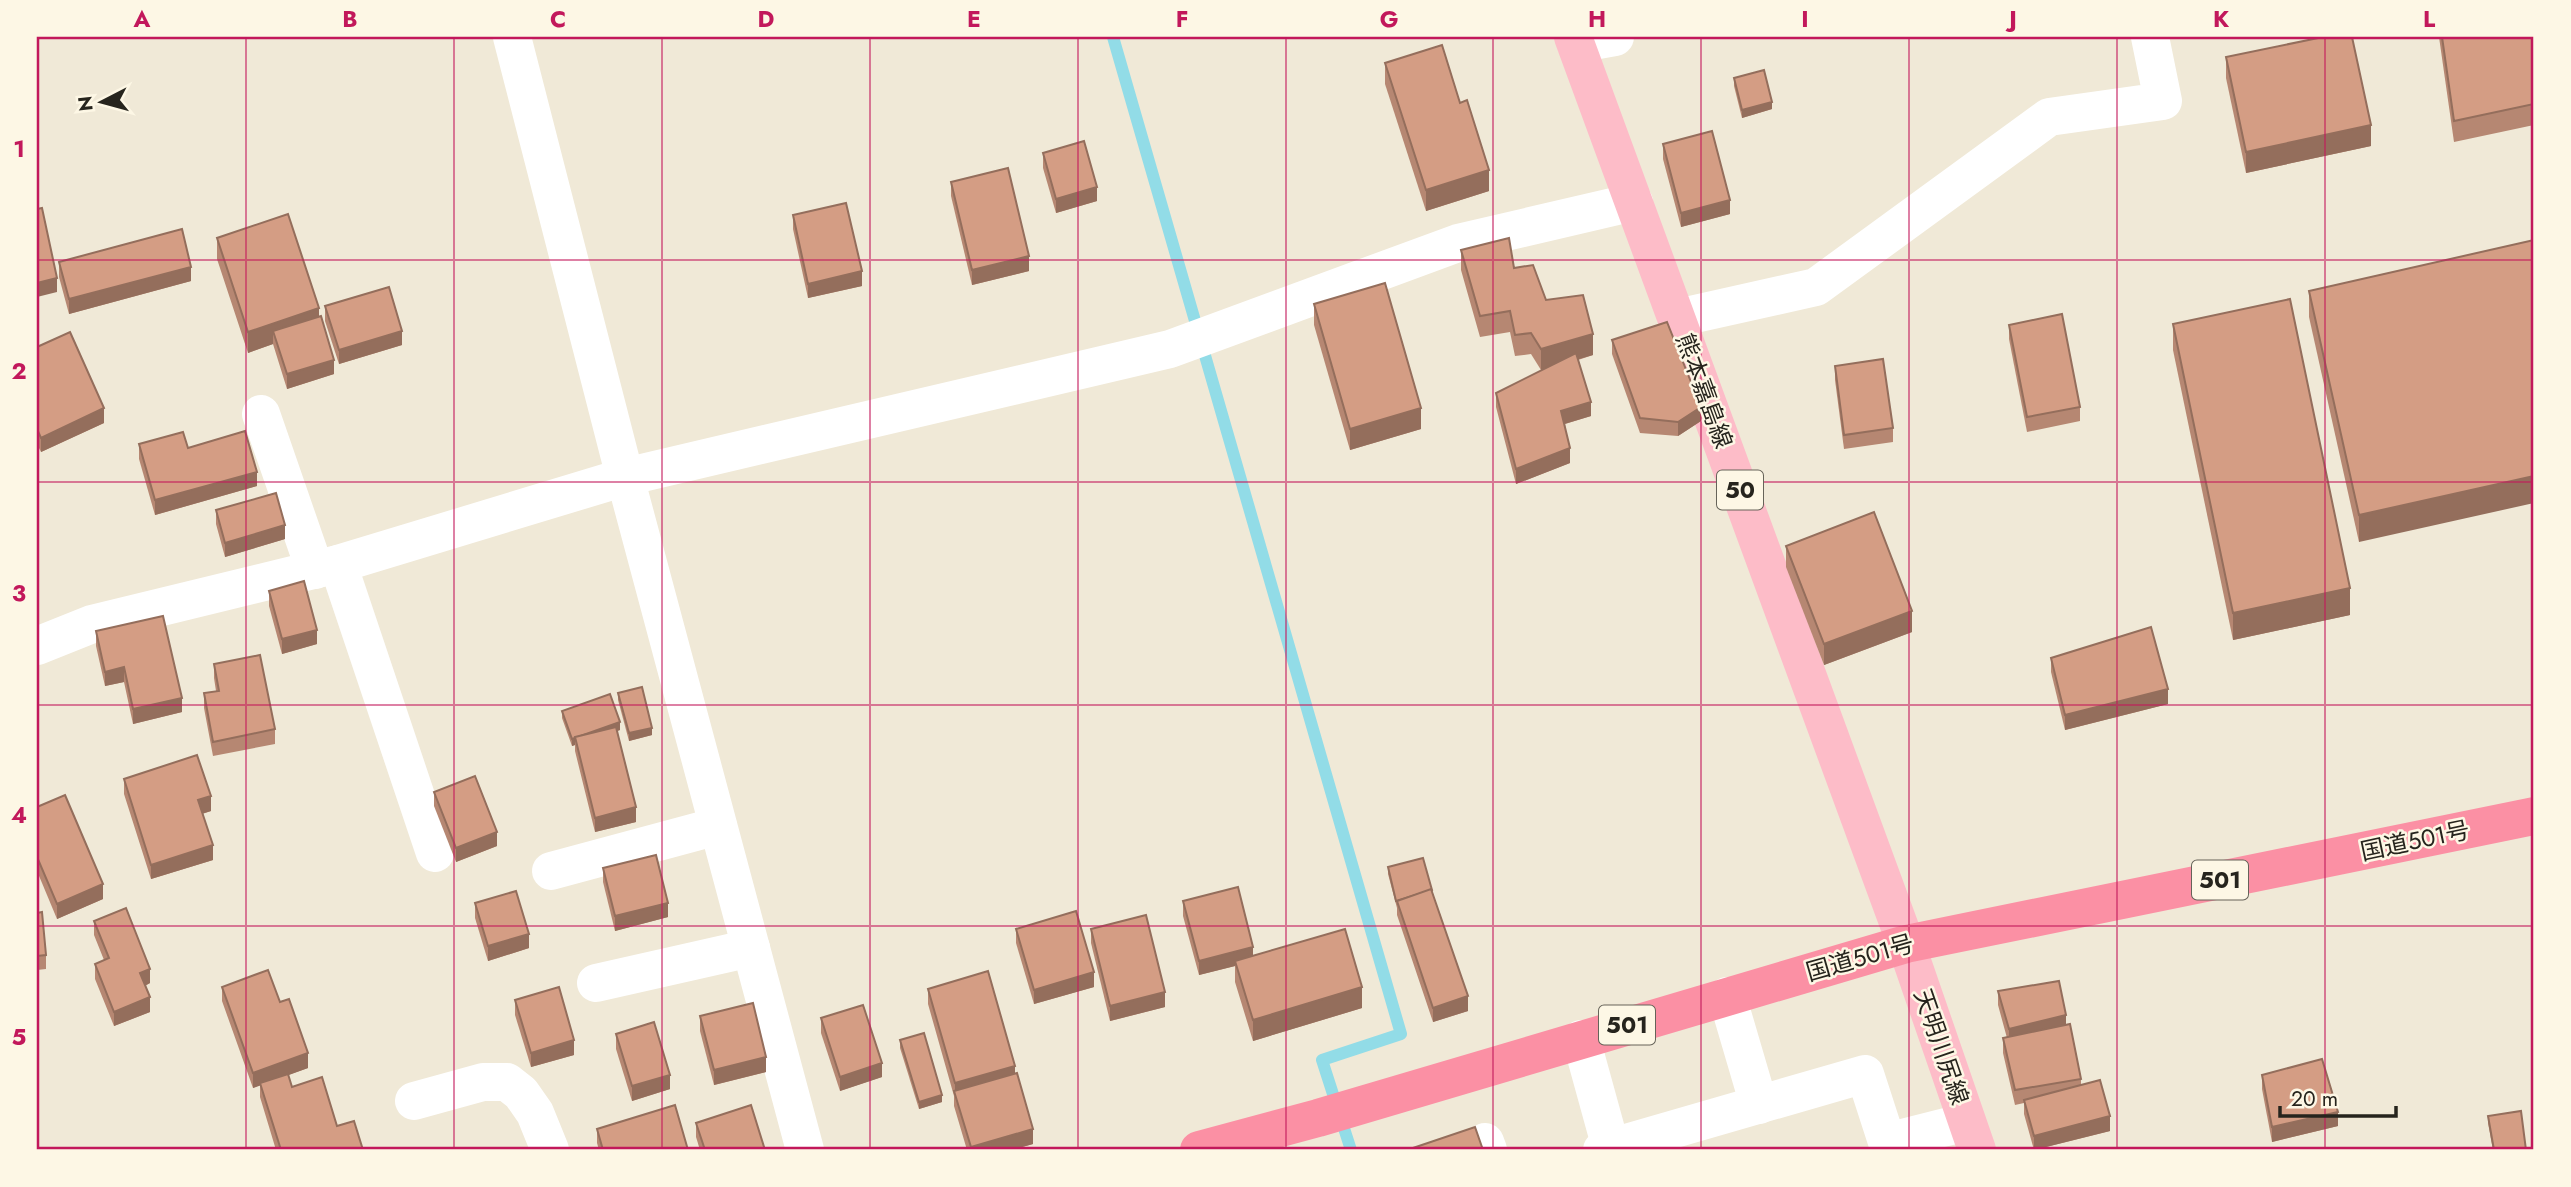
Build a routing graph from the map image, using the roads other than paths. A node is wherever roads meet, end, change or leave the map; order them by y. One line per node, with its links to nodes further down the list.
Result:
1 (512, 37): 8 (street)
2 (1615, 37): 4 (street)
3 (2150, 37): 6 (street)
4 (1574, 40): 5 (main road, 熊本嘉島線 / 50)
5 (1634, 202): 6 (main road, 熊本嘉島線 / 50); 8 (street)
6 (1677, 318): 15 (main road, 熊本嘉島線 / 50)
7 (261, 414): 9 (street)
8 (625, 477): 9 (street); 12 (street)
9 (326, 567): 10 (street); 13 (street)
10 (37, 646)
11 (2534, 816): 15 (highway, 国道501号 / 501)
12 (718, 826): 14 (street); 16 (street)
13 (435, 853)
14 (551, 871)
15 (1906, 944): 18 (highway, 国道501号 / 501); 22 (main road, 天明川尻線)
16 (751, 948): 17 (street); 25 (street)
17 (596, 984)
18 (1727, 996): 19 (highway, 国道501号 / 501); 21 (street)
19 (1581, 1039): 23 (street); 26 (highway, 国道501号 / 501)
20 (414, 1101): 24 (street)
21 (1759, 1105): 22 (street); 23 (street)
22 (1972, 1136)
23 (1607, 1149)
24 (550, 1150)
25 (805, 1150)
26 (1199, 1150)

